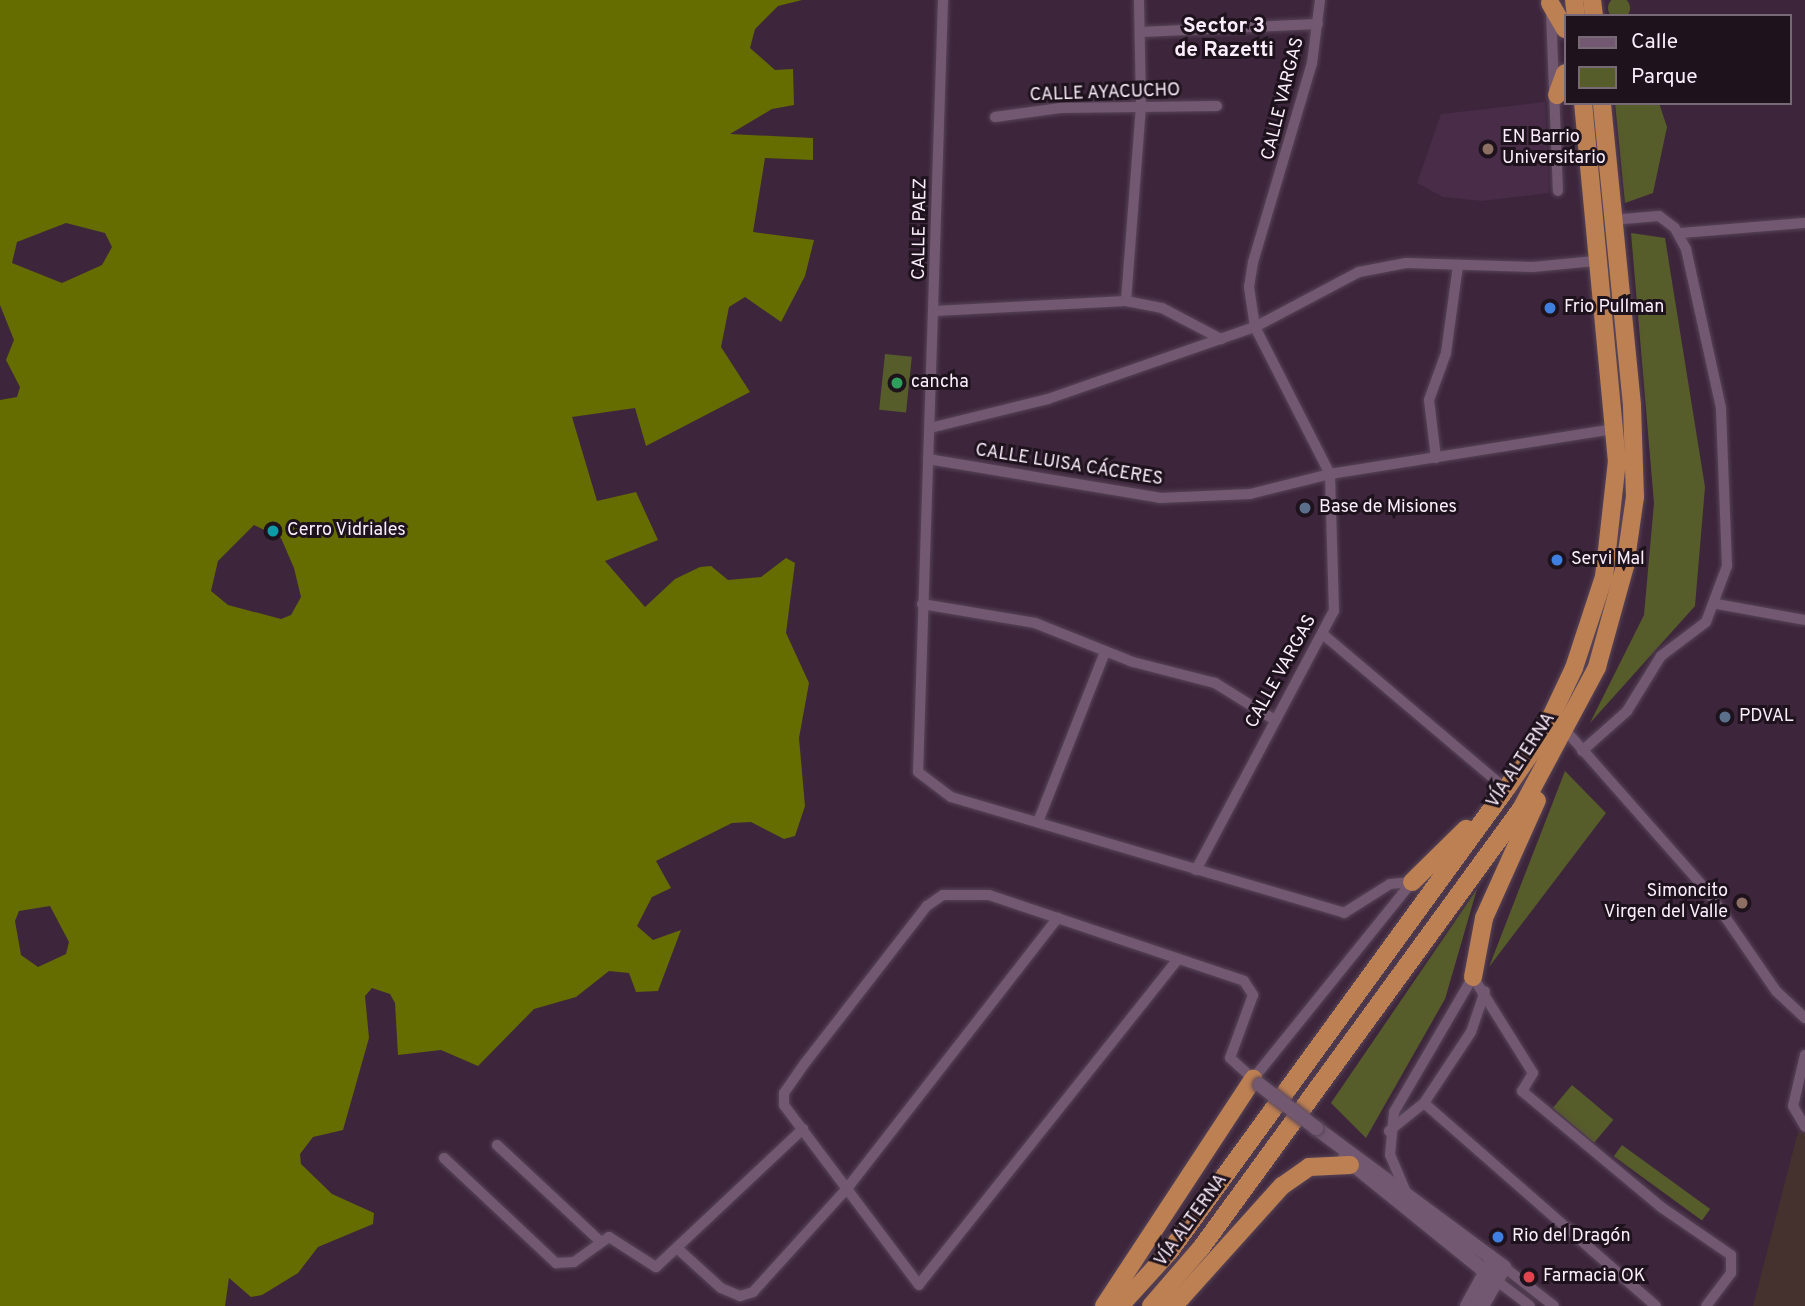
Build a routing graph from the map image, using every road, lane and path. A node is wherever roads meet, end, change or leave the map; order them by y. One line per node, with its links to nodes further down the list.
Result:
1 (943, 0): 22 (street, CALLE PAEZ)
2 (1139, 0): 7 (street)
3 (1320, 0): 5 (street, CALLE VARGAS)
4 (1550, 2): 6 (highway); 9 (street)
5 (1318, 24): 7 (street); 23 (street, CALLE VARGAS)
6 (1563, 25)
7 (1140, 32): 12 (street)
8 (1563, 78): 9 (highway)
9 (1557, 95): 15 (street)
10 (1583, 105): 19 (highway, VÍA ALTERNA)
11 (1602, 105): 16 (highway, VÍA ALTERNA)
12 (1141, 106): 13 (street, CALLE AYACUCHO); 14 (street, CALLE AYACUCHO); 21 (street)
13 (1217, 106)
14 (995, 117)
15 (1558, 191)
16 (1611, 220): 18 (street); 36 (highway, VÍA ALTERNA)
17 (1805, 223): 18 (street)
18 (1680, 233): 31 (street)
19 (1595, 261): 20 (street); 26 (highway, VÍA ALTERNA)
20 (1458, 265): 23 (street); 27 (street)
21 (1126, 301): 22 (street); 24 (street)
22 (935, 311): 25 (street, CALLE PAEZ)
23 (1255, 327): 24 (street); 29 (street, CALLE VARGAS)
24 (1221, 340): 25 (street)
25 (930, 428): 28 (street, CALLE PAEZ)
26 (1614, 429): 27 (street, CALLE LUISA CÁCERES); 38 (highway, VÍA ALTERNA)
27 (1436, 458): 29 (street, CALLE LUISA CÁCERES)
28 (928, 459): 29 (street, CALLE LUISA CÁCERES); 30 (street, CALLE PAEZ)
29 (1330, 474): 33 (street, CALLE VARGAS)
30 (922, 604): 34 (street); 39 (street, CALLE PAEZ)
31 (1717, 604): 32 (street); 37 (street)
32 (1805, 620)
33 (1325, 636): 35 (street, CALLE VARGAS); 38 (street)
34 (1105, 652): 35 (street); 39 (street)
35 (1275, 720): 40 (street, CALLE VARGAS)
36 (1564, 738): 37 (street); 44 (highway); 65 (highway, VÍA ALTERNA)
37 (1582, 751): 46 (street)
38 (1506, 789): 41 (highway); 64 (highway, VÍA ALTERNA)
39 (1038, 822): 40 (street)
40 (1196, 870): 41 (street)
41 (1412, 882): 48 (street)
42 (1058, 918): 43 (street); 51 (street); 57 (street)
43 (1178, 959): 48 (street); 57 (street)
44 (1474, 977): 45 (street); 52 (street)
45 (1485, 991): 49 (street); 72 (street)
46 (1805, 1018)
47 (1805, 1055): 50 (street)
48 (1257, 1082): 53 (main road, bridge); 63 (highway)
49 (1424, 1103): 52 (street); 71 (street)
50 (1805, 1127)
51 (803, 1129): 57 (street); 60 (street)
52 (1389, 1132): 58 (street)
53 (1329, 1138): 56 (main road); 58 (main road)
54 (497, 1144): 59 (street)
55 (444, 1158): 59 (street)
56 (1350, 1165): 62 (main road); 66 (highway)
57 (849, 1186): 60 (street)
58 (1405, 1191): 61 (main road)
59 (599, 1240): 60 (street)
60 (678, 1249)
61 (1499, 1263): 62 (main road); 70 (street)
62 (1491, 1276): 67 (main road); 68 (main road); 69 (street)
63 (1104, 1306)
64 (1120, 1306)
65 (1151, 1306)
66 (1166, 1306)
67 (1466, 1306)
68 (1482, 1306)
69 (1530, 1306)
70 (1554, 1306)
71 (1656, 1306)
72 (1706, 1306)

